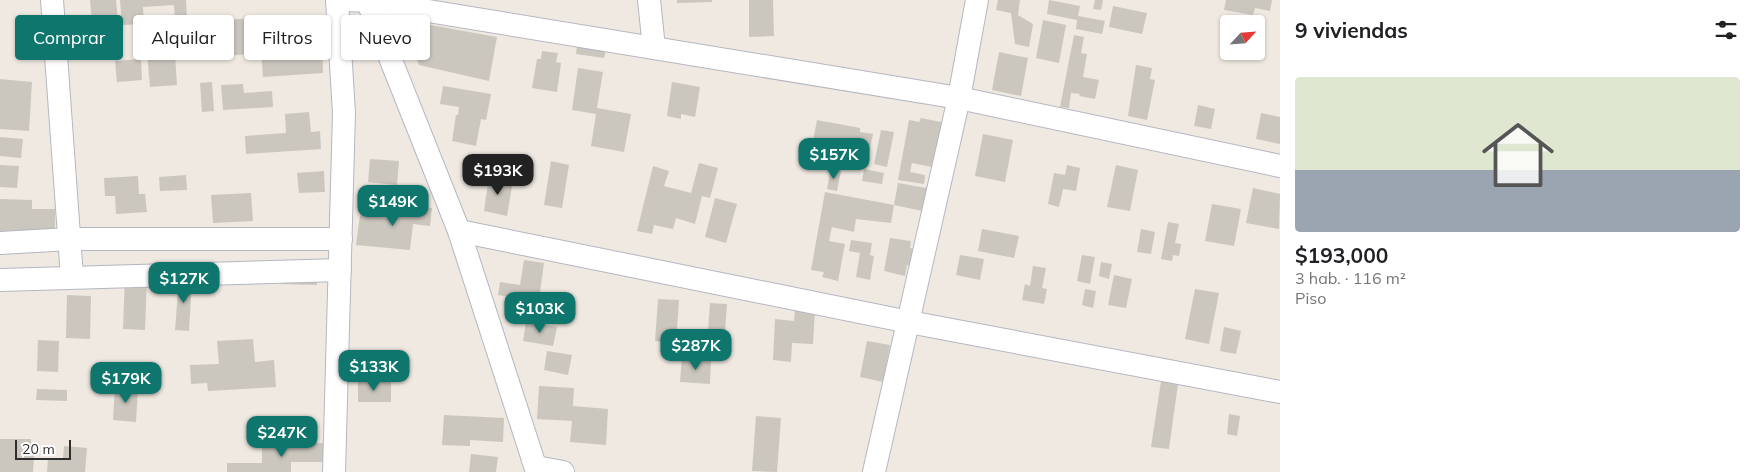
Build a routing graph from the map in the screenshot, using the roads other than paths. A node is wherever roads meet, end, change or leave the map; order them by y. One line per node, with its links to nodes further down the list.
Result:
1 (52, 0): 10 (street)
2 (337, 0): 11 (street)
3 (360, 0): 6 (street); 9 (street)
4 (649, 0): 6 (street)
5 (977, 0): 7 (street)
6 (654, 48): 7 (street)
7 (959, 98): 8 (street); 16 (street)
8 (1280, 166)
9 (459, 230): 16 (street); 18 (street)
10 (70, 239): 11 (street); 12 (street); 14 (street)
11 (340, 239): 13 (street)
12 (0, 243)
13 (340, 270): 14 (street); 19 (street)
14 (72, 277): 15 (street)
15 (0, 280)
16 (908, 322): 17 (street); 21 (street)
17 (1280, 392)
18 (536, 470): 20 (street)
19 (334, 472)
20 (563, 472)
21 (874, 472)

